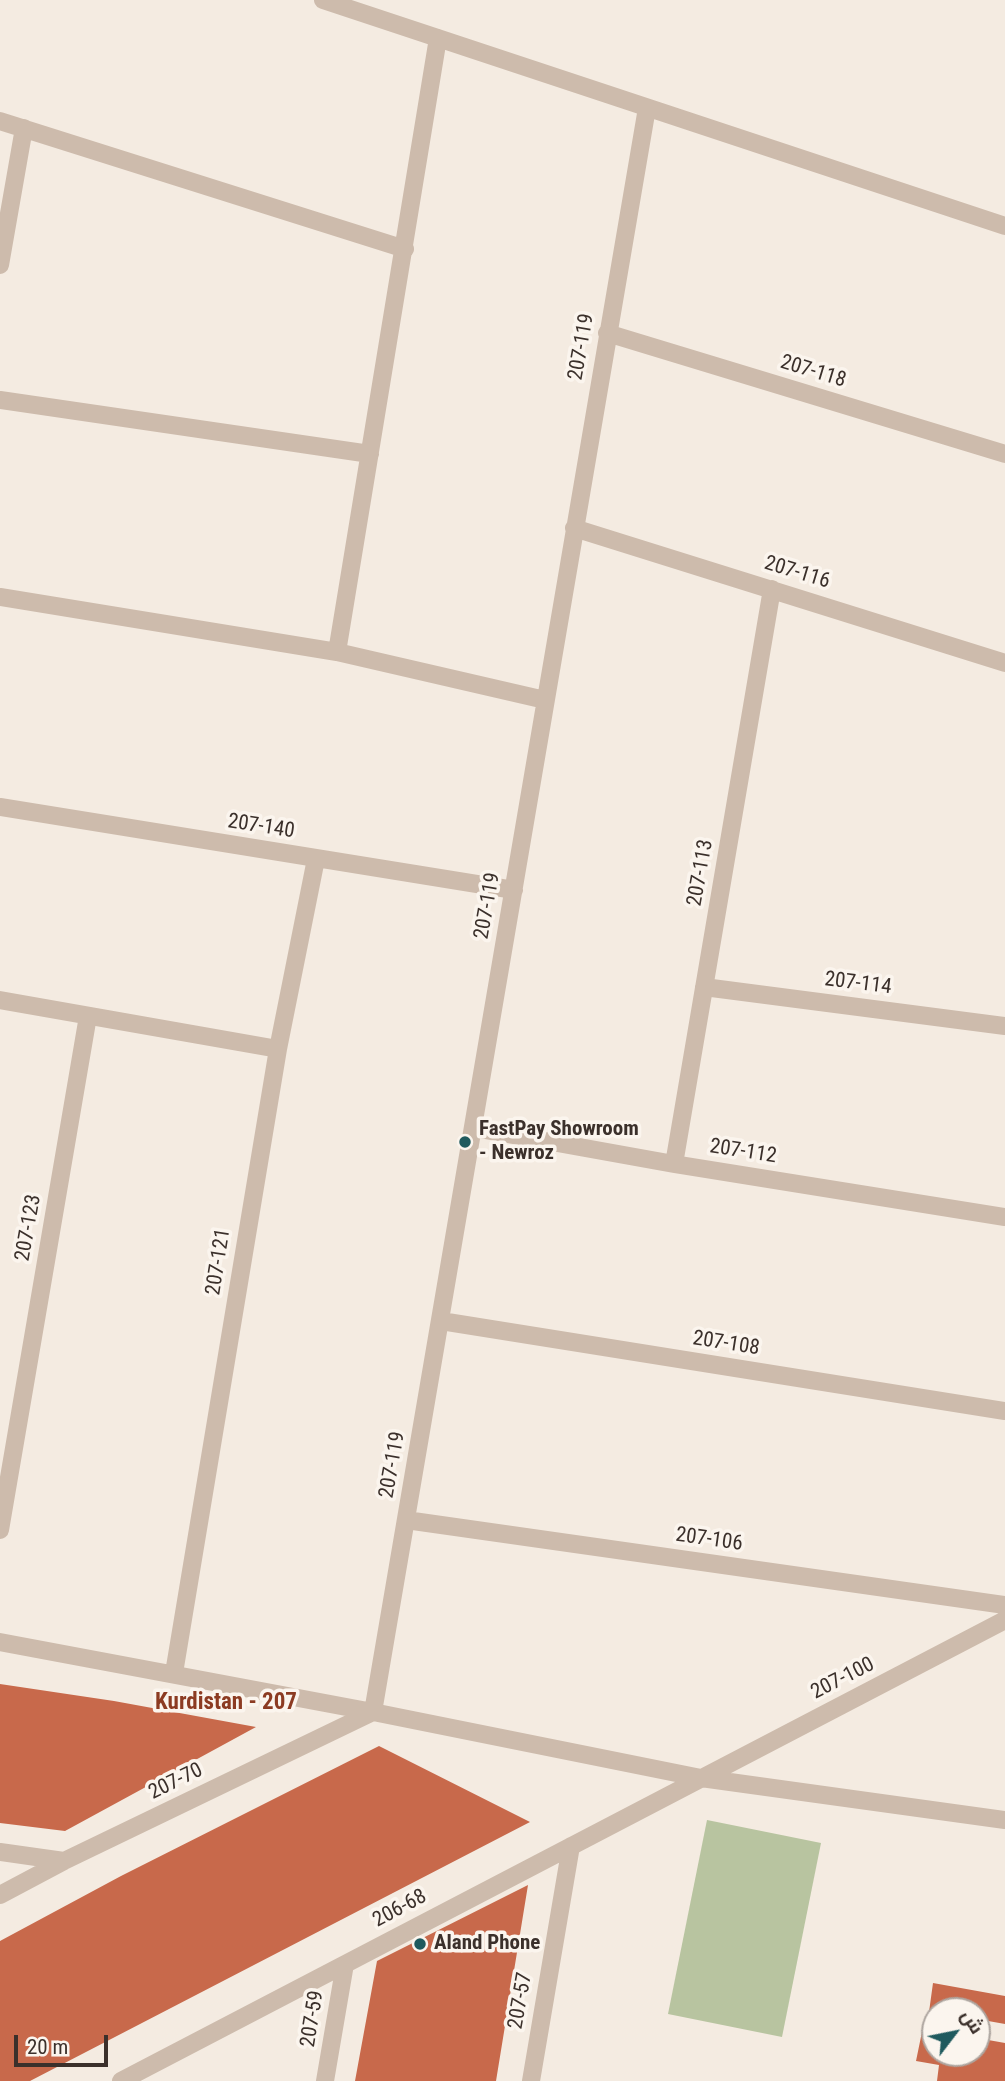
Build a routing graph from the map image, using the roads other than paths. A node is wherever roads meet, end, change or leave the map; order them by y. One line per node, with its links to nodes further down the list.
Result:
1 (323, 0): 2 (street)
2 (438, 38): 3 (street); 7 (street)
3 (647, 107): 6 (street); 9 (street, 207-119)
4 (0, 121): 5 (street)
5 (24, 128): 7 (street); 8 (street)
6 (1005, 226)
7 (405, 249): 11 (street)
8 (0, 265)
9 (607, 333): 12 (street, 207-118); 13 (street, 207-119)
10 (0, 400): 11 (street)
11 (370, 454): 16 (street)
12 (1005, 454)
13 (574, 528): 14 (street, 207-116); 18 (street, 207-119)
14 (772, 589): 17 (street, 207-116); 22 (street, 207-113)
15 (0, 597): 16 (street)
16 (337, 652): 18 (street)
17 (1005, 663)
18 (545, 700): 21 (street, 207-119)
19 (0, 807): 20 (street, 207-140)
20 (316, 859): 21 (street, 207-140); 26 (street, 207-121)
21 (514, 890): 27 (street, 207-119)
22 (704, 987): 25 (street, 207-114); 28 (street, 207-113)
23 (0, 1000): 24 (street)
24 (88, 1016): 26 (street); 32 (street, 207-123)
25 (1005, 1026)
26 (278, 1049): 38 (street, 207-121)
27 (474, 1128): 28 (street, 207-112); 30 (street, 207-119)
28 (674, 1164): 29 (street, 207-112)
29 (1005, 1217)
30 (441, 1321): 31 (street, 207-108); 33 (street, 207-119)
31 (1005, 1411)
32 (8, 1432): 34 (street, 207-123)
33 (406, 1520): 35 (street, 207-106); 39 (street, 207-119)
34 (0, 1530)
35 (1005, 1605)
36 (1005, 1620): 40 (street, 207-100)
37 (0, 1642): 38 (street)
38 (174, 1673): 39 (street)
39 (373, 1712): 40 (street); 44 (street, 207-70)
40 (701, 1778): 41 (street); 42 (street, 206-68)
41 (1005, 1820)
42 (571, 1846): 46 (street, 206-68); 49 (street, 207-57)
43 (0, 1852): 44 (street)
44 (64, 1861): 45 (street, 207-70)
45 (0, 1895)
46 (345, 1964): 47 (street, 206-68); 48 (street, 207-59)
47 (123, 2080)
48 (325, 2081)
49 (531, 2081)

